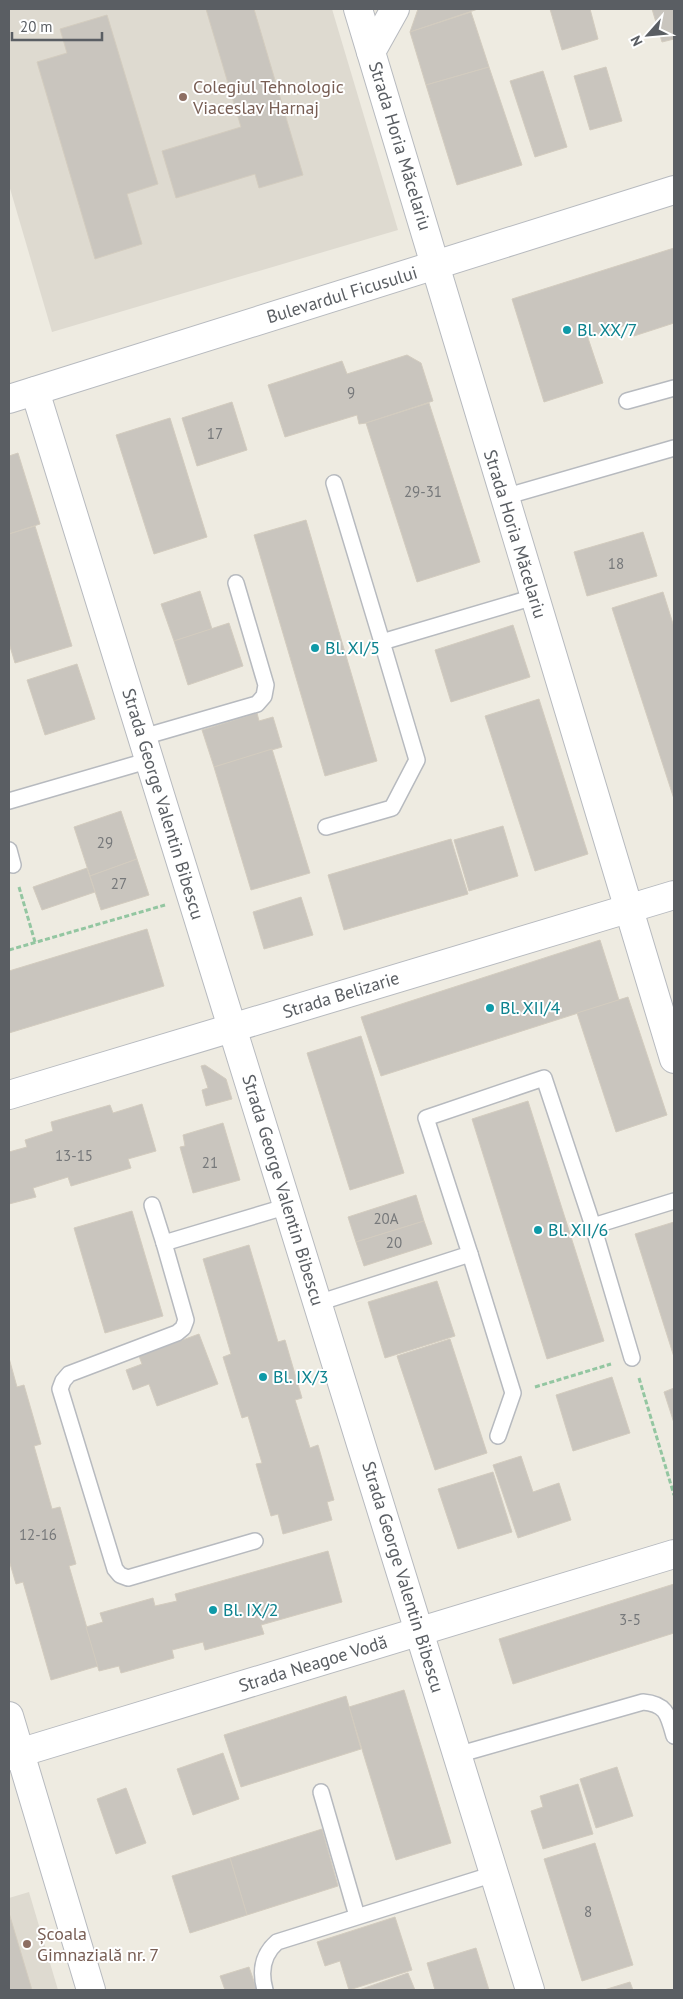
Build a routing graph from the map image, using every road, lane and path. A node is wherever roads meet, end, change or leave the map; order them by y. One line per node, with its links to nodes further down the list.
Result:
1 (358, 9): 3 (street, Strada Horia Măcelariu)
2 (395, 9): 3 (street)
3 (371, 52): 5 (street, Strada Horia Măcelariu)
4 (674, 190): 5 (street, Bulevardul Ficusului)
5 (435, 266): 7 (street, Bulevardul Ficusului); 12 (street, Strada Horia Măcelariu)
6 (674, 388): 9 (lane)
7 (35, 391): 8 (street, Bulevardul Ficusului); 16 (street, Strada George Valentin Bibescu)
8 (9, 399)
9 (627, 401)
10 (674, 448): 12 (lane)
11 (334, 483): 15 (lane)
12 (504, 497): 14 (street, Strada Horia Măcelariu)
13 (236, 583): 16 (lane)
14 (534, 597): 15 (lane); 23 (street, Strada Horia Măcelariu)
15 (382, 642): 18 (lane)
16 (146, 749): 17 (lane); 22 (street, Strada George Valentin Bibescu)
17 (9, 801)
18 (326, 827)
19 (9, 850): 20 (lane)
20 (13, 865): 24 (path)
21 (674, 894): 23 (street, Strada Belizarie)
22 (192, 897): 24 (path); 26 (street, Strada George Valentin Bibescu)
23 (628, 908): 26 (street, Strada Belizarie); 27 (street, Strada Horia Măcelariu)
24 (35, 942): 25 (path)
25 (9, 950)
26 (233, 1028): 28 (street, Strada Belizarie); 31 (street, Strada George Valentin Bibescu)
27 (674, 1059)
28 (9, 1095)
29 (674, 1201): 32 (lane)
30 (152, 1205): 33 (lane)
31 (288, 1206): 33 (lane); 35 (street, Strada George Valentin Bibescu)
32 (593, 1226): 34 (lane); 36 (lane)
33 (164, 1243): 40 (lane)
34 (470, 1254): 35 (lane); 37 (lane)
35 (318, 1302): 42 (street, Strada George Valentin Bibescu)
36 (632, 1358): 37 (path); 39 (path)
37 (513, 1393): 38 (lane)
38 (498, 1436)
39 (674, 1495)
40 (255, 1540)
41 (674, 1554): 42 (street, Strada Neagoe Vodă)
42 (419, 1631): 45 (street, Strada Neagoe Vodă); 46 (street, Strada George Valentin Bibescu)
43 (9, 1716): 45 (street)
44 (674, 1736): 46 (lane)
45 (14, 1754): 50 (street)
46 (457, 1755): 48 (street, Strada George Valentin Bibescu)
47 (321, 1792): 49 (lane)
48 (494, 1874): 49 (lane); 52 (street, Strada George Valentin Bibescu)
49 (357, 1916): 51 (lane)
50 (91, 1990)
51 (265, 1990)
52 (530, 1990)

